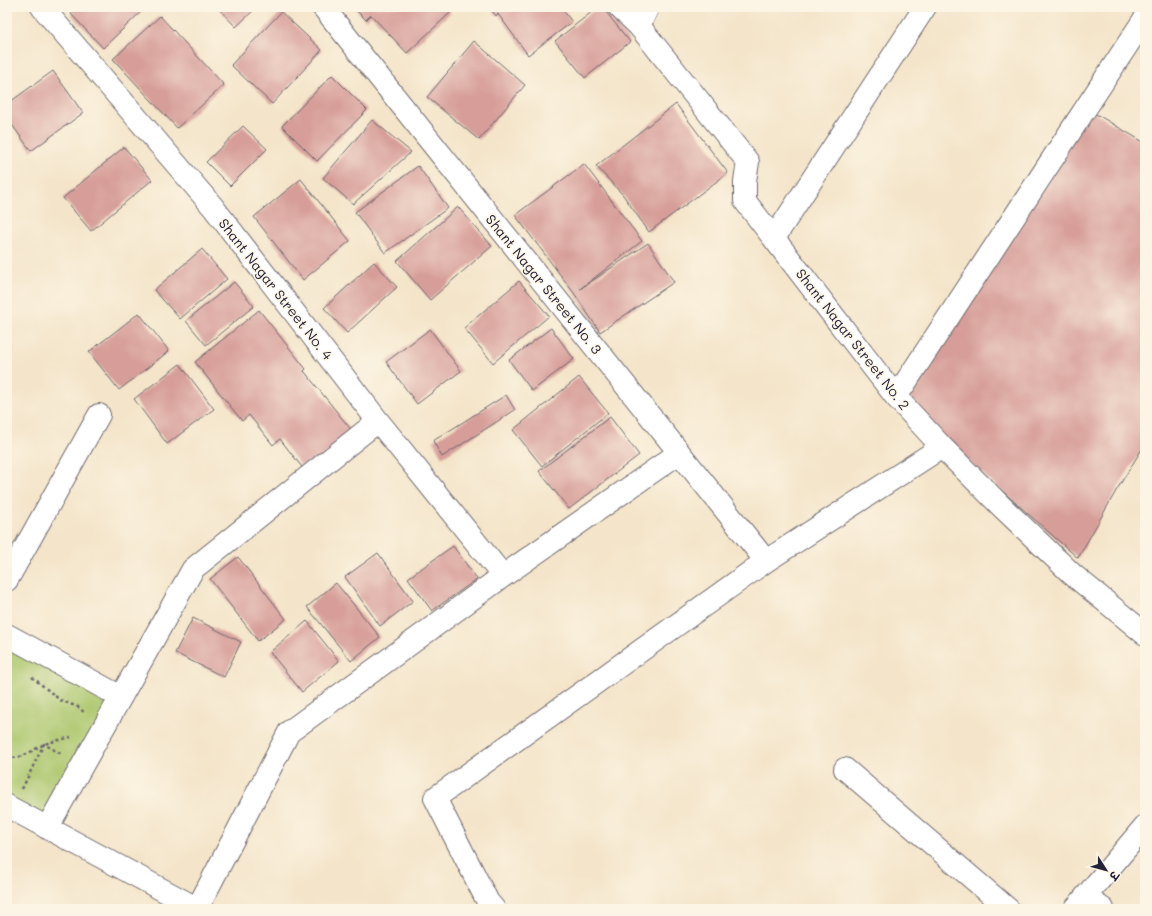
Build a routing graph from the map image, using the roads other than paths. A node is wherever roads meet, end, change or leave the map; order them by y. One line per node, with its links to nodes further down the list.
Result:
1 (42, 7): 11 (street, Shant Nagar Street No. 4)
2 (323, 7): 13 (street, Shant Nagar Street No. 3)
3 (619, 7): 7 (street, Shant Nagar Street No. 2)
4 (648, 7): 7 (street)
5 (925, 7): 8 (street)
6 (1145, 18): 9 (street)
7 (639, 26): 8 (street, Shant Nagar Street No. 2)
8 (774, 238): 9 (street, Shant Nagar Street No. 2)
9 (896, 397): 12 (street, Shant Nagar Street No. 2)
10 (99, 415): 16 (street)
11 (378, 421): 15 (street, Shant Nagar Street No. 4); 19 (street)
12 (942, 447): 14 (street); 17 (street, Shant Nagar Street No. 2)
13 (679, 453): 14 (street, Shant Nagar Street No. 3); 15 (street)
14 (766, 561): 26 (street)
15 (503, 576): 25 (street)
16 (7, 580)
17 (1145, 634)
18 (7, 635): 19 (street)
19 (121, 697): 23 (street)
20 (845, 769): 27 (street)
21 (10, 807): 23 (street)
22 (1145, 826): 24 (street)
23 (47, 828): 25 (street)
24 (1088, 905)
25 (197, 909)
26 (494, 909)
27 (1008, 909)

